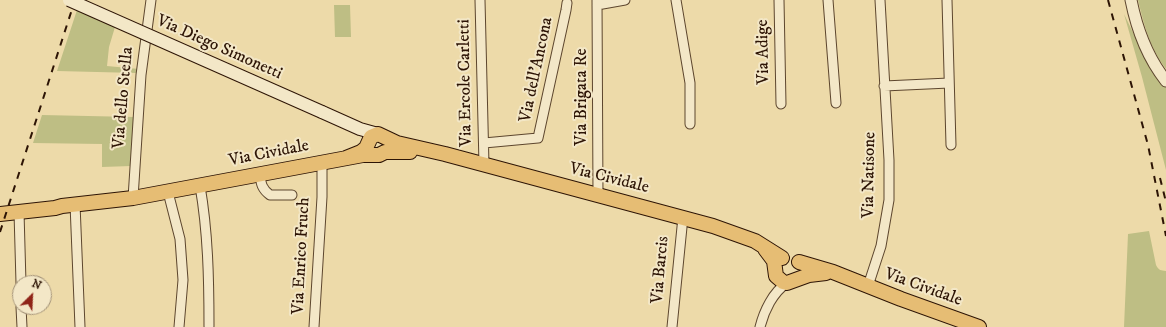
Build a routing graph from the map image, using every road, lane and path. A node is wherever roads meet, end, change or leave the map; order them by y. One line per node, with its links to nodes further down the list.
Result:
1 (69, 0): 20 (main road, Via Diego Simonetti, bridge)
2 (151, 0): 29 (street, Via dello Stella)
3 (480, 0): 19 (street, Via Ercole Carletti)
4 (625, 0): 12 (street)
5 (676, 0): 18 (street)
6 (779, 0): 17 (street, Via Adige)
7 (828, 0): 16 (street)
8 (880, 0): 15 (street, Via Natisone)
9 (947, 0): 14 (street)
10 (1131, 0): 13 (street)
11 (567, 1): 19 (street, Via dell'Ancona)
12 (597, 2): 28 (street, Via Brigata Re)
13 (1166, 81)
14 (949, 84): 15 (street); 21 (street)
15 (884, 86): 38 (street, Via Natisone)
16 (836, 103)
17 (781, 104)
18 (690, 124)
19 (484, 143): 23 (street, Via Ercole Carletti)
20 (377, 145): 22 (main road, Via Cividale); 23 (main road, Via Cividale)
21 (951, 145)
22 (318, 163): 24 (main road, Via Cividale); 44 (street, Via Enrico Fruch)
23 (484, 165): 28 (main road, Via Cividale)
24 (260, 175): 25 (main road, Via Cividale); 27 (street)
25 (200, 186): 26 (main road, Via Cividale); 40 (street)
26 (168, 192): 29 (main road, Via Cividale); 43 (street)
27 (292, 195)
28 (598, 195): 34 (main road, Via Cividale)
29 (133, 198): 30 (main road, Via Cividale)
30 (69, 205): 31 (main road, Via Cividale); 32 (main road, Via Cividale); 42 (street)
31 (0, 210)
32 (19, 212): 33 (main road, Via Cividale); 36 (street)
33 (0, 214)
34 (683, 217): 37 (main road, Via Cividale); 45 (street, Via Barcis)
35 (833, 272): 37 (main road, Via Cividale); 37 (main road, Via Cividale); 38 (main road, Via Cividale)
36 (21, 275)
37 (782, 275): 46 (street)
38 (868, 286): 47 (main road, Via Cividale)
39 (21, 315): 41 (street)
40 (209, 326)
41 (22, 327)
42 (80, 327)
43 (179, 327)
44 (314, 327)
45 (672, 327)
46 (760, 327)
47 (979, 327)

